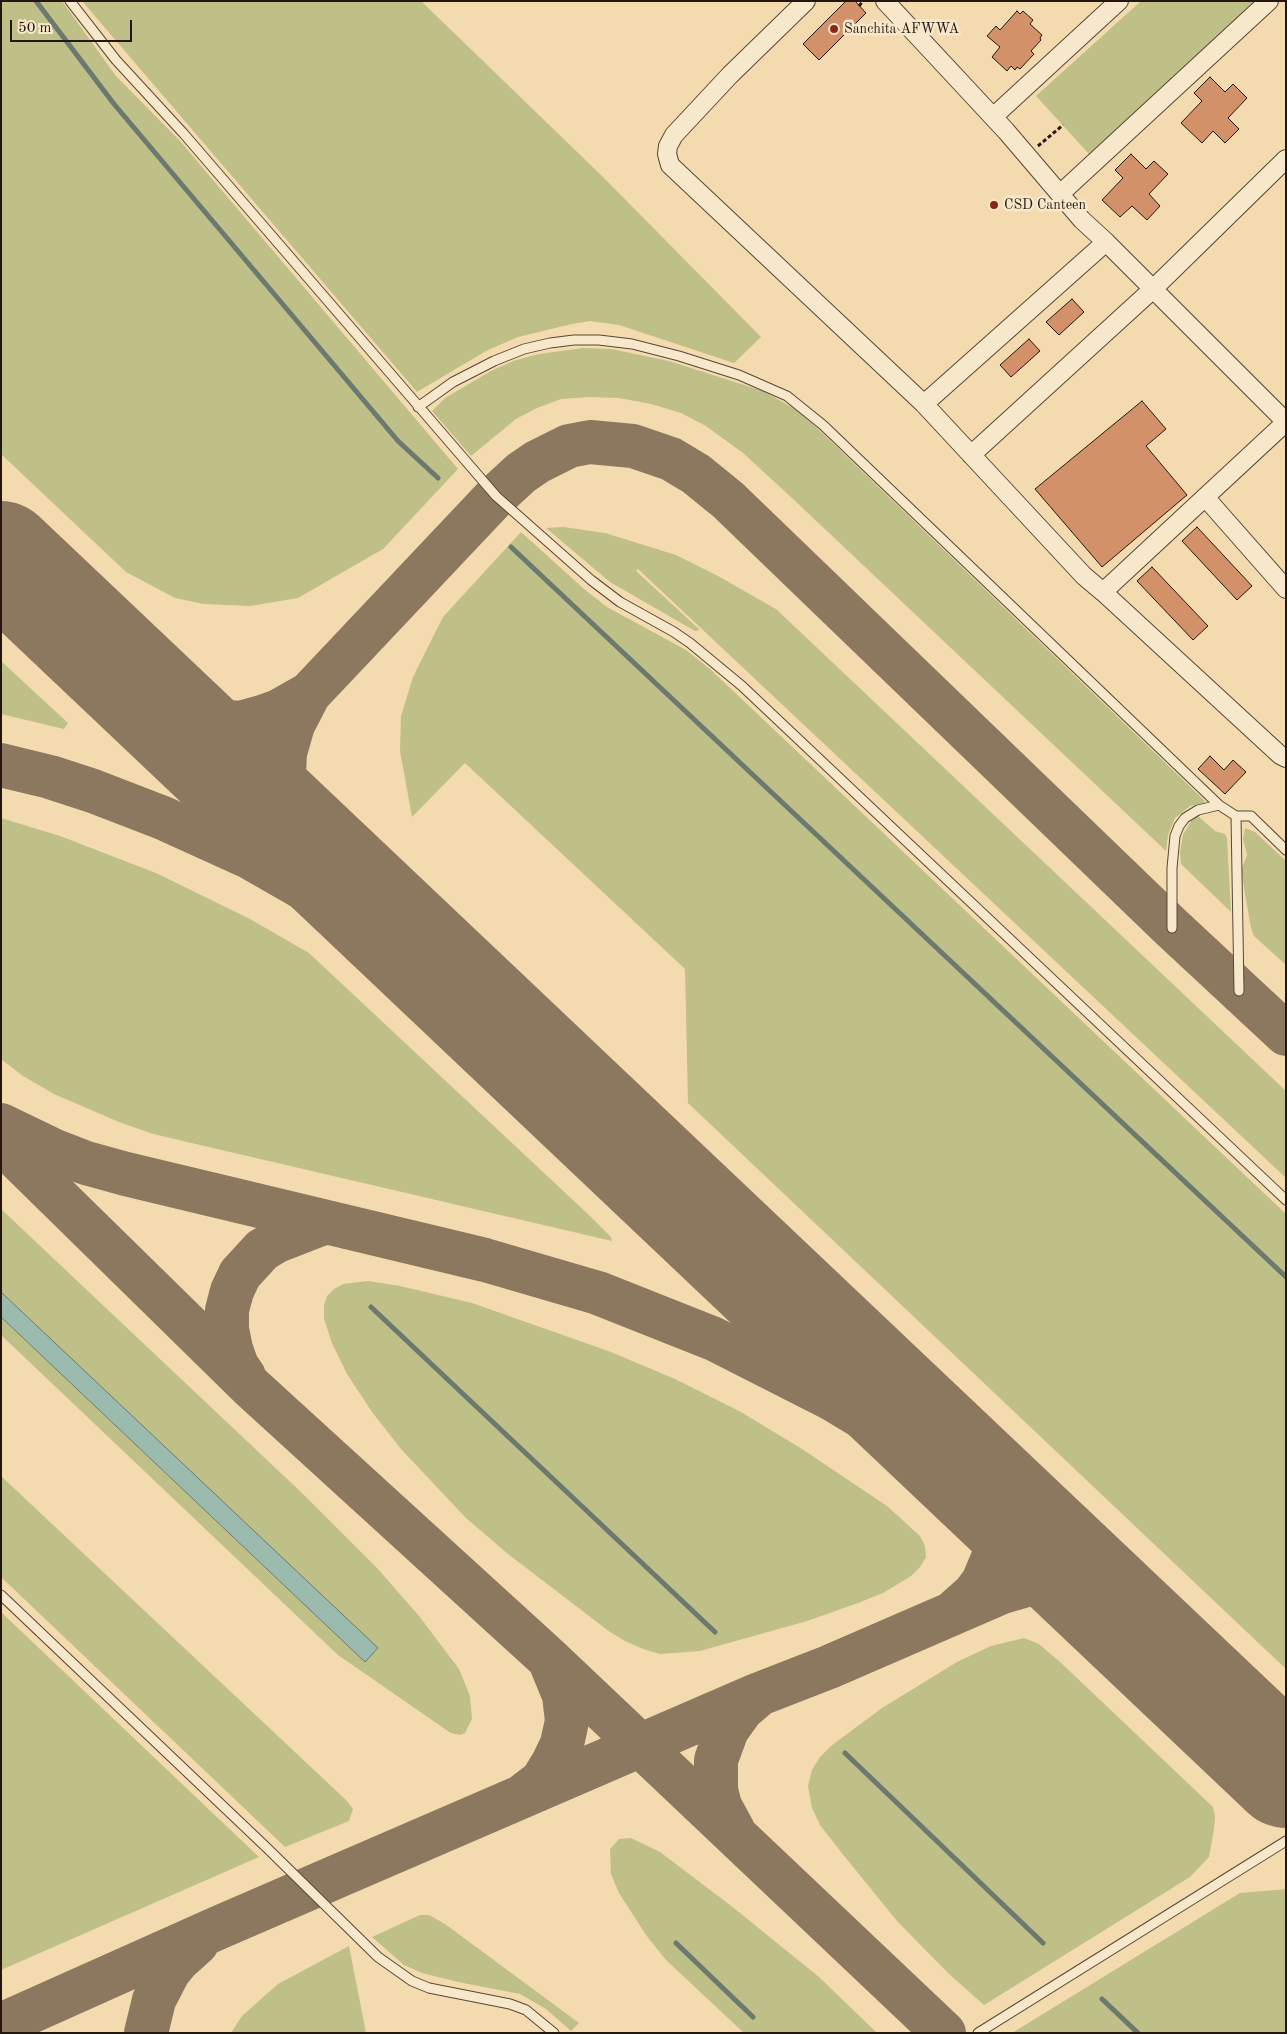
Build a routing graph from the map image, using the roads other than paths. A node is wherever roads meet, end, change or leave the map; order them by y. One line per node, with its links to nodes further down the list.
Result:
1 (70, 1): 12 (lane)
2 (806, 1): 11 (street)
3 (885, 1): 6 (street)
4 (1119, 1): 6 (street)
5 (1269, 1): 8 (street)
6 (993, 117): 8 (street)
7 (1286, 159): 10 (street)
8 (1060, 194): 9 (street)
9 (1106, 242): 10 (street); 11 (street)
10 (1152, 289): 13 (street); 14 (street)
11 (924, 404): 14 (street)
12 (418, 408): 19 (lane); 24 (lane)
13 (1286, 422): 15 (street)
14 (971, 455): 17 (street)
15 (1205, 497): 16 (street); 17 (street)
16 (1286, 588)
17 (1103, 592): 18 (street)
18 (1286, 758)
19 (1219, 805): 20 (lane); 22 (lane)
20 (1236, 816): 21 (lane); 23 (lane)
21 (1286, 850)
22 (1172, 928)
23 (1239, 991)
24 (1286, 1200)
25 (1, 1595): 27 (lane)
26 (1286, 1841): 28 (lane)
27 (554, 2033)
28 (978, 2033)

